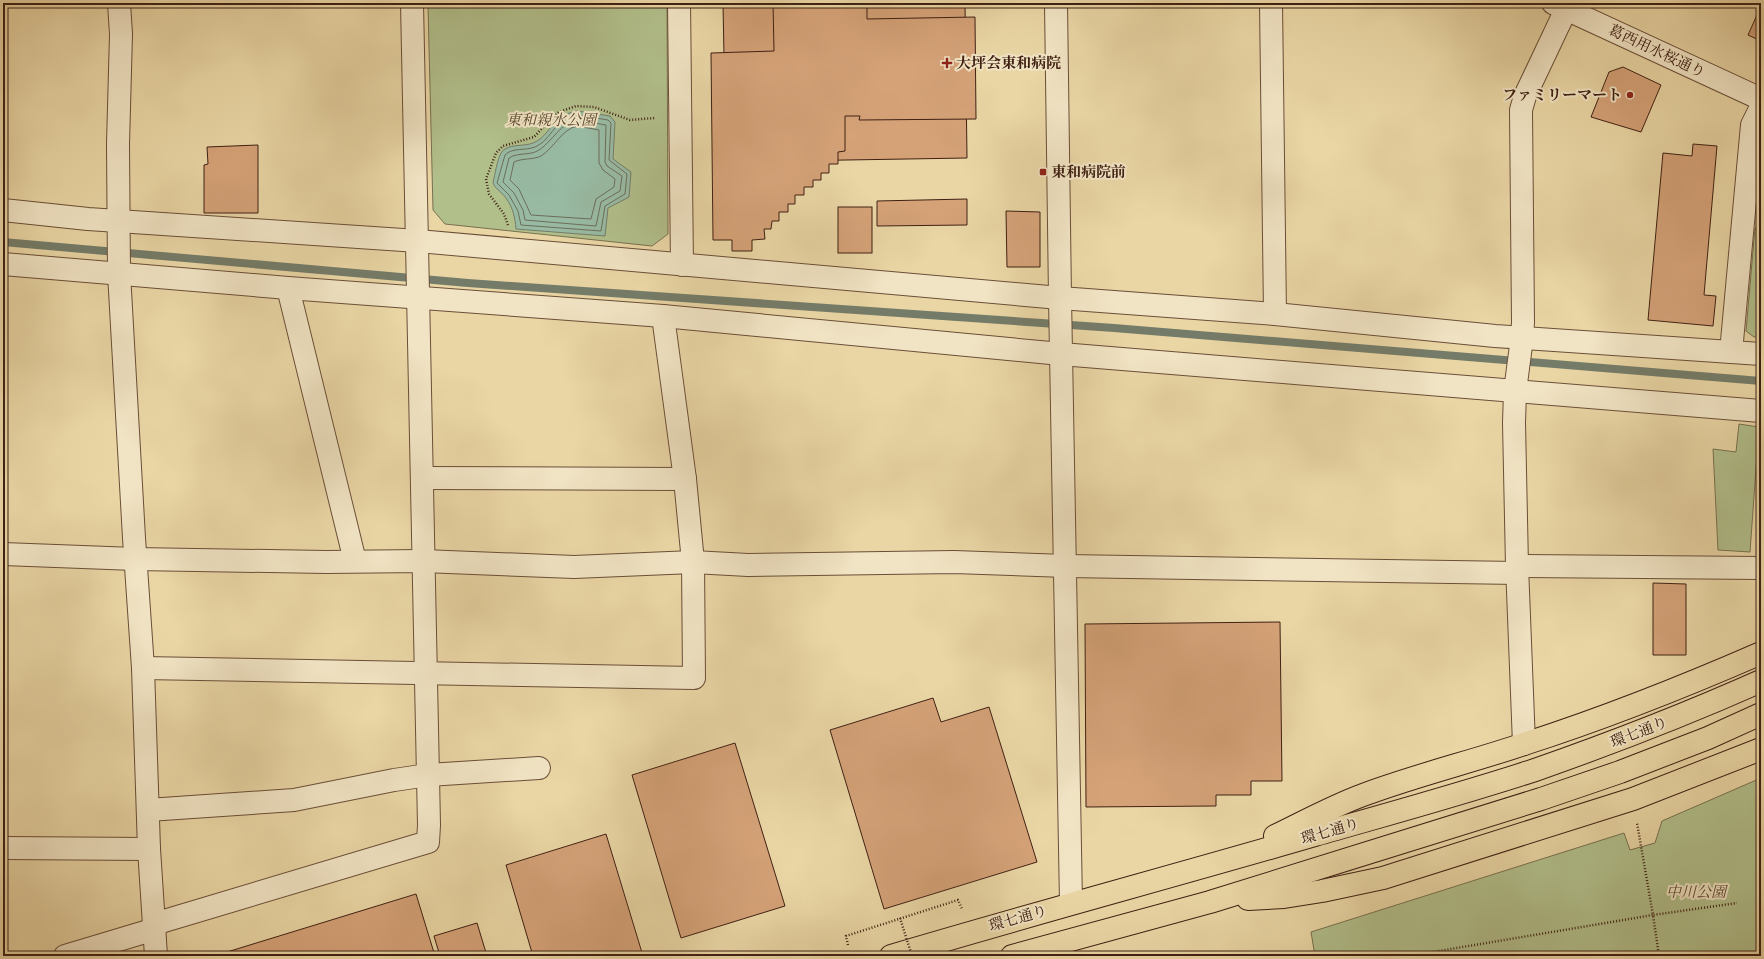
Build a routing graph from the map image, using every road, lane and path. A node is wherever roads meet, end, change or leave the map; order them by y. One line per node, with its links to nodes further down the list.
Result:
1 (119, 3): 11 (street)
2 (412, 3): 13 (street)
3 (679, 3): 15 (street)
4 (1056, 3): 19 (street)
5 (1271, 3): 20 (street)
6 (1562, 5): 7 (street, 葛西用水桜通り); 22 (street)
7 (1761, 99)
8 (1761, 107): 23 (street)
9 (659, 118): 12 (path)
10 (3, 210): 11 (street)
11 (118, 220): 13 (street); 16 (street)
12 (508, 228)
13 (418, 241): 15 (street); 18 (street)
14 (3, 264): 16 (street)
15 (682, 265): 19 (street)
16 (119, 273): 17 (street); 31 (street)
17 (288, 288): 18 (street); 32 (street)
18 (418, 298): 21 (street); 28 (street)
19 (1060, 298): 20 (street); 24 (street)
20 (1275, 314): 22 (street)
21 (664, 316): 24 (street); 29 (street)
22 (1522, 338): 23 (street); 26 (street)
23 (1730, 352): 25 (street)
24 (1061, 354): 26 (street); 35 (street)
25 (1761, 354)
26 (1515, 391): 27 (street); 37 (street)
27 (1761, 411)
28 (422, 478): 29 (street); 33 (street)
29 (685, 479): 34 (street)
30 (3, 554): 31 (street)
31 (135, 559): 32 (street); 39 (street)
32 (355, 561): 33 (street)
33 (423, 561): 34 (street); 40 (street)
34 (693, 562): 35 (street); 40 (street)
35 (1066, 566): 37 (street); 53 (street)
36 (1761, 568): 37 (street)
37 (1518, 570): 43 (street)
38 (1761, 653): 43 (main road)
39 (143, 668): 40 (street); 48 (street)
40 (426, 672): 46 (street)
41 (1761, 681): 51 (main road, 環七通り)
42 (1761, 714): 52 (main road, 環七通り)
43 (1524, 744): 51 (main road)
44 (1761, 749): 47 (main road)
45 (539, 768): 46 (street)
46 (428, 775): 48 (street); 58 (street)
47 (1633, 799): 52 (main road); 56 (path)
48 (148, 810): 50 (street)
49 (3, 848): 50 (street)
50 (149, 849): 58 (street)
51 (1220, 862): 53 (main road, 環七通り)
52 (1210, 902): 64 (main road, 環七通り)
53 (1072, 903): 62 (main road, 環七通り)
54 (1737, 903): 56 (path)
55 (962, 912): 57 (path)
56 (1653, 915): 65 (path); 66 (path)
57 (900, 918): 59 (path); 63 (path, bridge)
58 (155, 926): 60 (street); 61 (street)
59 (848, 945)
60 (65, 956)
61 (156, 956)
62 (891, 956)
63 (912, 956)
64 (1012, 956)
65 (1409, 956)
66 (1659, 956)

